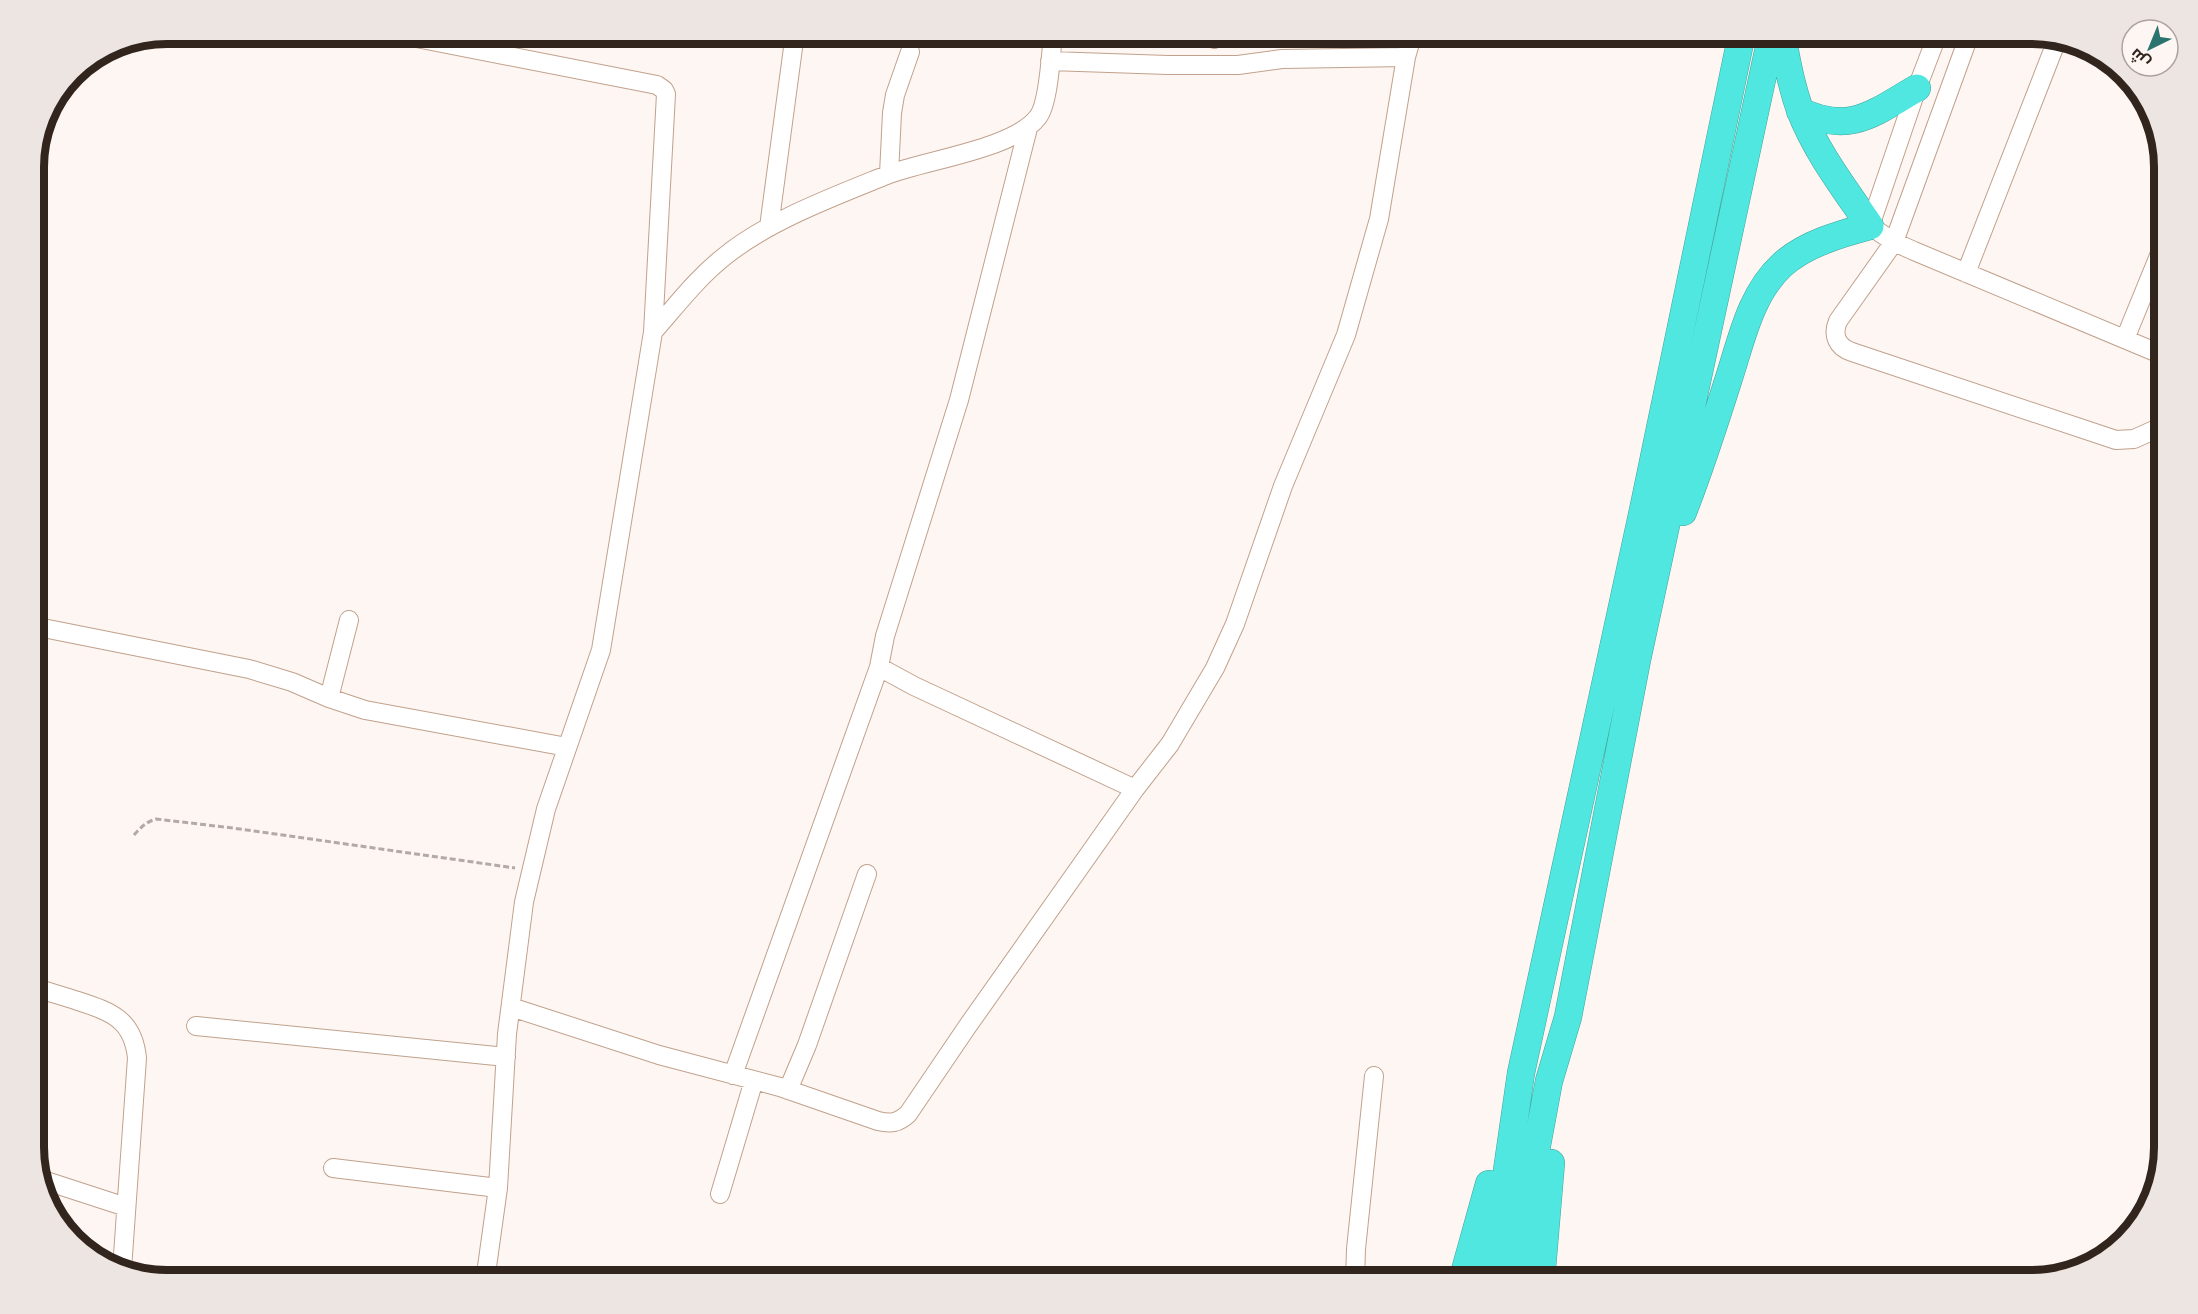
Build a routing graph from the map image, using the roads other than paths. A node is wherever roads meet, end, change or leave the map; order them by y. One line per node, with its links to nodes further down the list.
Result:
1 (447, 44): 23 (street)
2 (794, 44): 19 (street)
3 (1052, 44): 13 (street)
4 (1410, 44): 12 (street)
5 (1740, 44): 40 (highway)
6 (1770, 44): 27 (highway)
7 (1784, 44): 15 (highway)
8 (1934, 44): 14 (street)
9 (1966, 44): 20 (street)
10 (2055, 46): 22 (street)
11 (910, 52): 17 (street)
12 (1406, 57): 13 (street); 33 (street)
13 (1050, 61): 16 (street)
14 (1917, 88): 15 (highway); 18 (street)
15 (1800, 111): 18 (highway)
16 (1028, 128): 17 (street); 30 (street)
17 (889, 174): 19 (street)
18 (1870, 226): 20 (street); 27 (highway)
19 (769, 227): 23 (street)
20 (1894, 242): 22 (street); 26 (street)
21 (2154, 268): 24 (street)
22 (1966, 273): 24 (street)
23 (653, 332): 32 (street)
24 (2125, 339): 25 (street)
25 (2154, 351)
26 (2154, 430)
27 (1652, 591): 37 (highway)
28 (350, 620): 31 (street)
29 (44, 628): 31 (street)
30 (879, 667): 33 (street); 41 (street)
31 (329, 698): 32 (street)
32 (567, 747): 36 (street)
33 (1135, 789): 44 (street)
34 (867, 874): 44 (street)
35 (44, 991): 49 (street)
36 (511, 1007): 39 (street); 41 (street)
37 (1568, 1017): 55 (highway); 56 (highway)
38 (196, 1026): 39 (street)
39 (506, 1057): 47 (street)
40 (1521, 1073): 53 (highway); 54 (highway)
41 (733, 1075): 43 (street)
42 (1374, 1076): 52 (street)
43 (754, 1080): 44 (street); 48 (street)
44 (788, 1090)
45 (333, 1168): 47 (street)
46 (49, 1182): 49 (street)
47 (498, 1188): 51 (street)
48 (720, 1194)
49 (126, 1208): 50 (street)
50 (122, 1262)
51 (487, 1270)
52 (1355, 1270)
53 (1465, 1270)
54 (1493, 1270)
55 (1518, 1270)
56 (1542, 1270)

